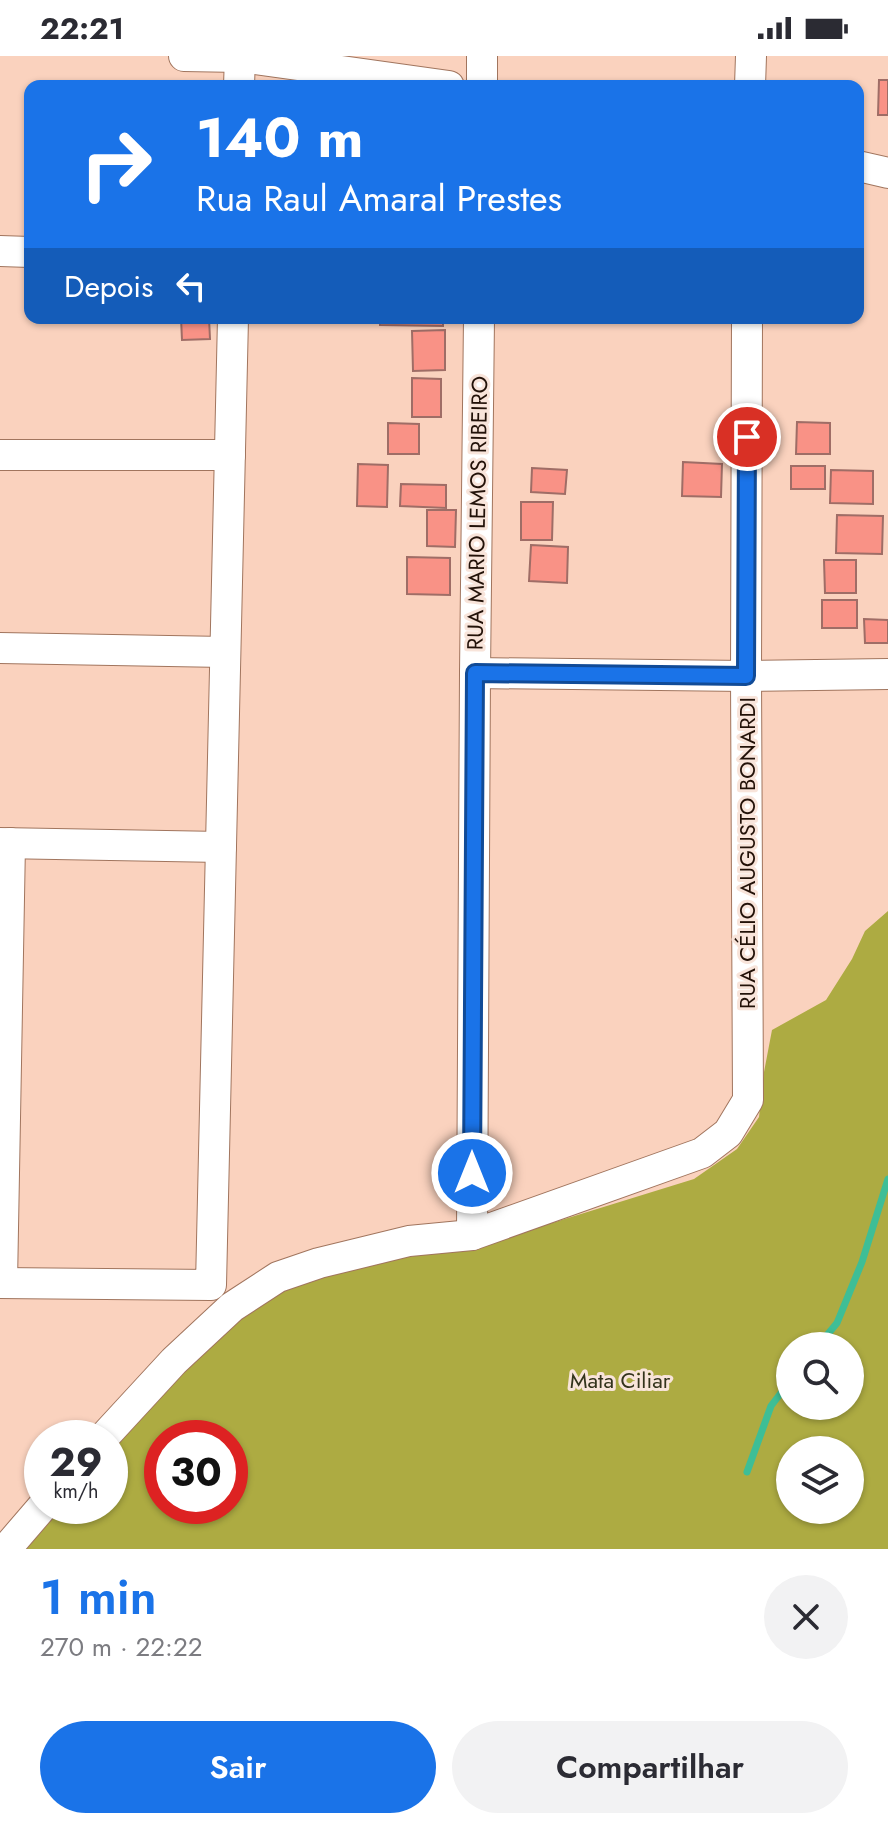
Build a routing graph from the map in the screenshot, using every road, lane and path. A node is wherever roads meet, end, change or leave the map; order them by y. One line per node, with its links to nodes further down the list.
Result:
1 (184, 56): 2 (street)
2 (240, 56): 5 (street); 6 (street)
3 (482, 56): 7 (street)
4 (751, 56): 8 (street)
5 (239, 80)
6 (407, 80)
7 (482, 80)
8 (750, 80)
9 (864, 167): 10 (street)
10 (888, 173)
11 (0, 251): 12 (street)
12 (24, 252)
13 (233, 324): 17 (street)
14 (479, 324): 20 (street, RUA MARIO LEMOS RIBEIRO)
15 (747, 324): 22 (street, RUA CÉLIO AUGUSTO BONARDI)
16 (0, 455): 17 (street)
17 (230, 455): 19 (street)
18 (0, 648): 19 (street)
19 (225, 652): 24 (street)
20 (475, 673): 22 (street); 25 (street, RUA MARIO LEMOS RIBEIRO)
21 (888, 674): 22 (street)
22 (746, 676): 25 (street, RUA CÉLIO AUGUSTO BONARDI)
23 (5, 843): 24 (street); 26 (street)
24 (221, 847): 26 (street)
25 (472, 1235): 27 (street)
26 (1, 1283)
27 (120, 1420)
28 (28, 1524): 29 (street)
29 (6, 1549)

